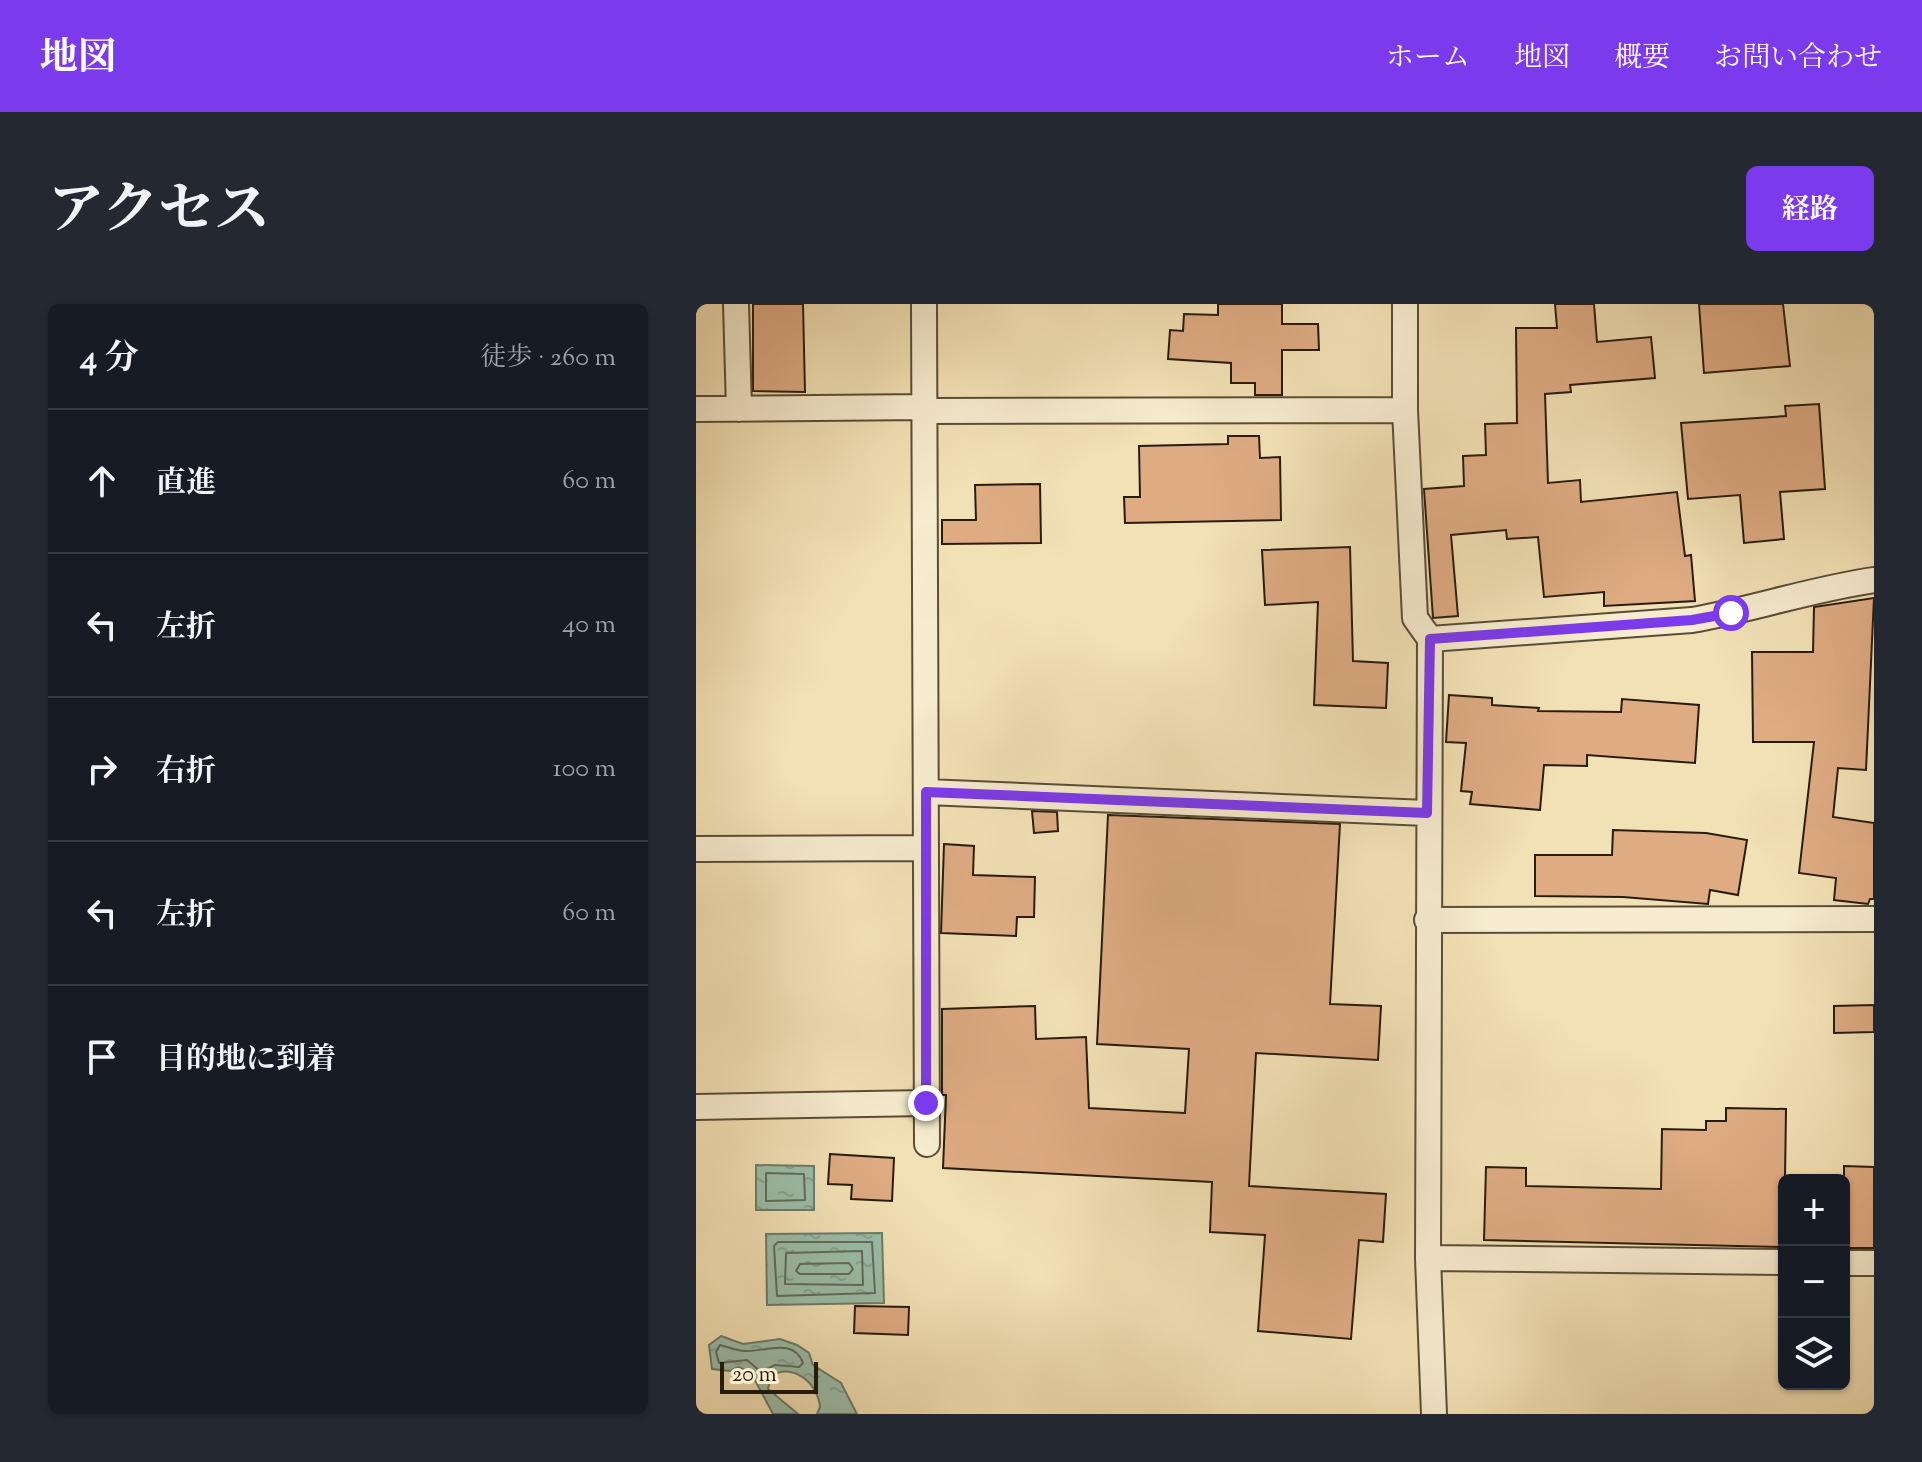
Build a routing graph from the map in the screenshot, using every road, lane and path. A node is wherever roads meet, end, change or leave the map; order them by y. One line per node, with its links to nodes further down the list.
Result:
1 (736, 304): 5 (street)
2 (924, 304): 6 (street)
3 (1405, 304): 7 (street)
4 (696, 409): 5 (street)
5 (739, 409): 6 (street)
6 (924, 409): 7 (street); 10 (street)
7 (1405, 410): 9 (street)
8 (1874, 580): 9 (street)
9 (1430, 639): 11 (street)
10 (926, 792): 11 (street); 12 (street)
11 (1427, 813): 15 (street)
12 (926, 848): 13 (street); 16 (street)
13 (696, 849)
14 (1874, 919): 15 (street)
15 (1427, 920): 19 (street)
16 (926, 1103): 17 (street); 18 (street)
17 (696, 1107)
18 (927, 1144)
19 (1428, 1258): 20 (street); 23 (street)
20 (1778, 1262)
21 (1850, 1263): 22 (street)
22 (1874, 1263)
23 (1434, 1414)

